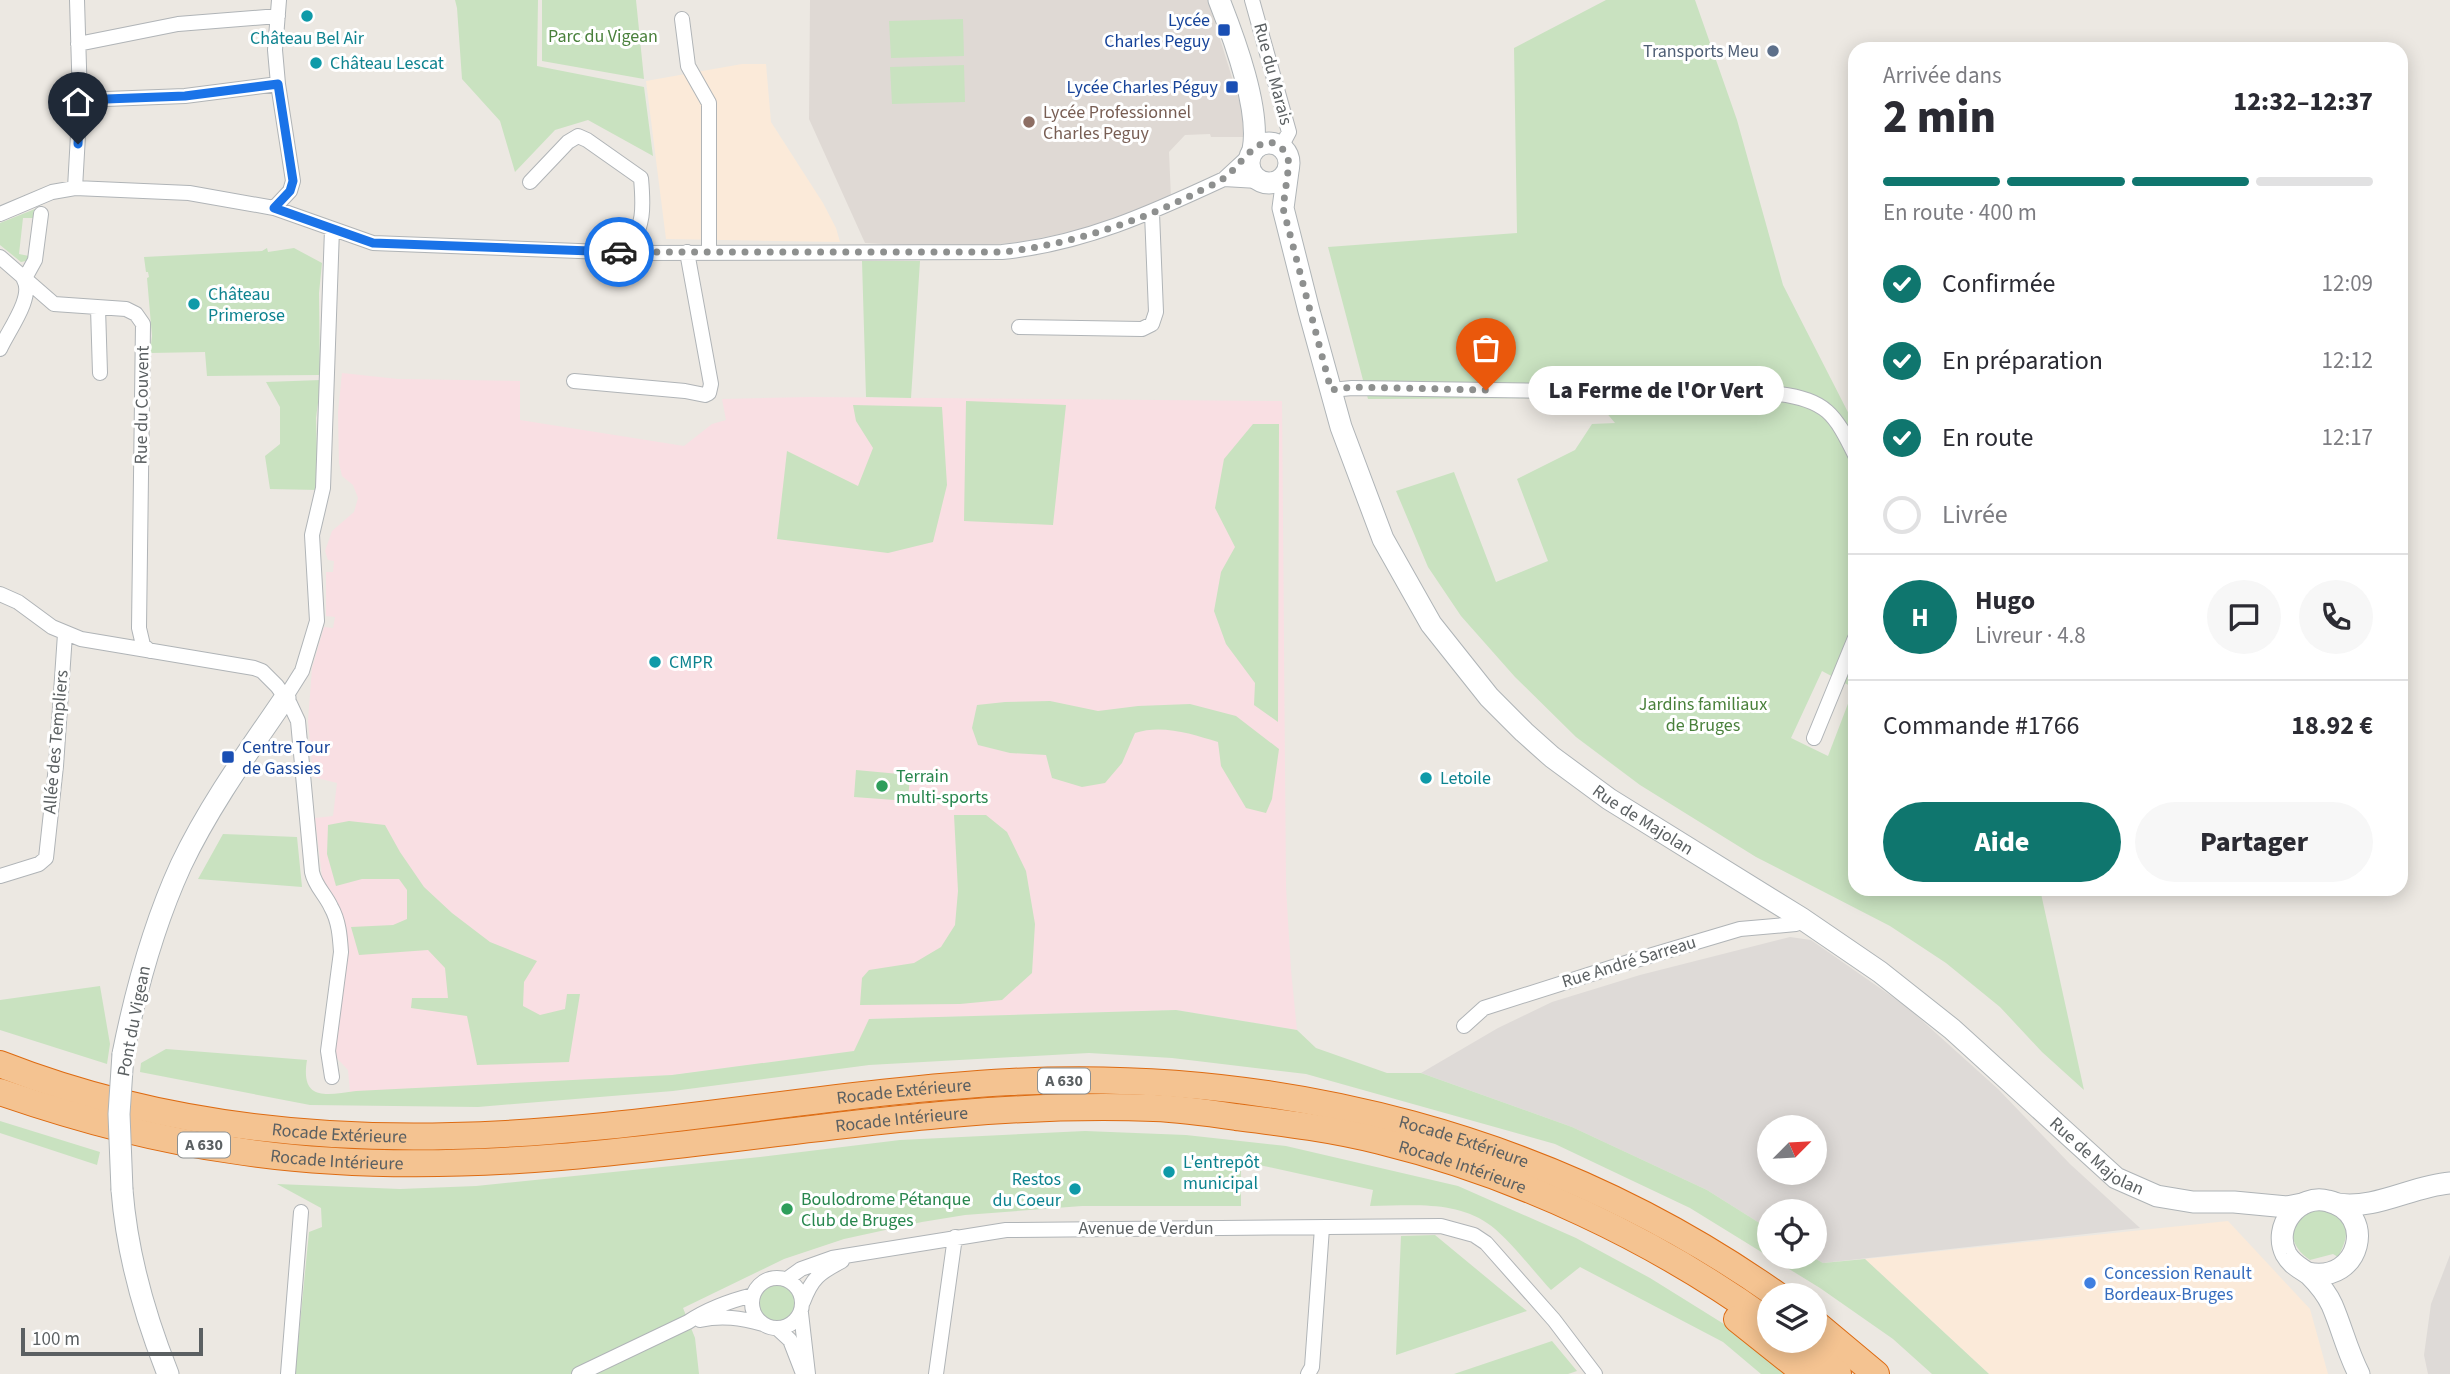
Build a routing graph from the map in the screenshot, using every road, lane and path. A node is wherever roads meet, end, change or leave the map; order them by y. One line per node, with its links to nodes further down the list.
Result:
1 (76, 0): 7 (street)
2 (279, 0): 5 (street)
3 (1219, 0): 10 (street)
4 (1252, 0): 11 (street, Rue du Marais)
5 (278, 16): 7 (street); 8 (street)
6 (682, 19): 25 (street)
7 (78, 44): 9 (street)
8 (278, 84): 9 (street); 18 (street)
9 (80, 100): 17 (street)
10 (1251, 101): 11 (street); 12 (street)
11 (1281, 147): 12 (street); 13 (street)
12 (1252, 153): 14 (street); 16 (street)
13 (1288, 171): 16 (street); 19 (street, Rue de Majolan)
14 (1224, 179): 16 (street); 20 (street)
15 (530, 182): 26 (street)
16 (1260, 182): 19 (street, Rue de Majolan)
17 (75, 188): 18 (street); 21 (street)
18 (274, 208): 23 (street)
19 (1283, 208): 34 (street, Rue de Majolan)
20 (1152, 213): 25 (street); 30 (street)
21 (0, 214)
22 (41, 214): 28 (street)
23 (332, 229): 26 (street); 40 (street)
24 (687, 252): 25 (street); 26 (street); 33 (street)
25 (709, 252)
26 (630, 253)
27 (0, 257): 28 (street, Rue du Couvent)
28 (24, 280): 29 (street, Rue du Couvent); 31 (street)
29 (98, 308): 32 (street); 38 (street, Rue du Couvent)
30 (1019, 327)
31 (0, 349)
32 (100, 373)
33 (574, 380)
34 (1331, 390): 35 (street); 43 (street, Rue de Majolan)
35 (1848, 440)
36 (0, 594): 37 (street)
37 (65, 634): 38 (street); 42 (street, Allée des Templiers)
38 (150, 651): 40 (street)
39 (1848, 655): 41 (street)
40 (285, 698): 47 (street); 73 (street, Pont du Vigean, bridge)
41 (1814, 738)
42 (0, 876)
43 (1801, 918): 44 (street, Rue André Sarreau); 52 (street, Rue de Majolan)
44 (1464, 1026)
45 (0, 1049): 49 (highway)
46 (0, 1065): 49 (highway, Rocade Extérieure / A 630)
47 (332, 1077)
48 (2, 1094): 56 (highway, Rocade Intérieure / A 630)
49 (106, 1098): 64 (highway, Rocade Extérieure / A 630)
50 (2450, 1183): 51 (street)
51 (2400, 1195): 54 (street); 61 (street)
52 (2249, 1202): 53 (street, Rue de Majolan); 59 (street)
53 (2302, 1204): 54 (street); 59 (street)
54 (2337, 1204): 61 (street)
55 (301, 1212): 74 (street)
56 (1592, 1219): 68 (highway, Rocade Intérieure / A 630); 80 (highway)
57 (1322, 1228): 58 (street, Avenue de Verdun); 78 (street); 79 (street, Avenue de Verdun)
58 (955, 1237): 60 (street, Avenue de Verdun); 77 (street)
59 (2283, 1244): 62 (street)
60 (853, 1256): 63 (street, Avenue de Verdun); 67 (street, Avenue de Verdun)
61 (2351, 1256): 62 (street); 66 (street)
62 (2308, 1273): 66 (street)
63 (787, 1279): 65 (street); 67 (street)
64 (1758, 1283)
65 (753, 1295): 69 (street); 70 (street)
66 (2332, 1304): 83 (street)
67 (802, 1308): 70 (street); 76 (street)
68 (1757, 1314)
69 (688, 1322): 70 (street); 75 (street)
70 (770, 1326): 76 (street)
71 (1827, 1333): 82 (highway)
72 (1811, 1353): 81 (highway)
73 (168, 1374)
74 (288, 1374)
75 (579, 1374)
76 (805, 1374)
77 (936, 1374)
78 (1308, 1374)
79 (1595, 1374)
80 (1806, 1374)
81 (1838, 1374)
82 (1876, 1374)
83 (2359, 1374)

